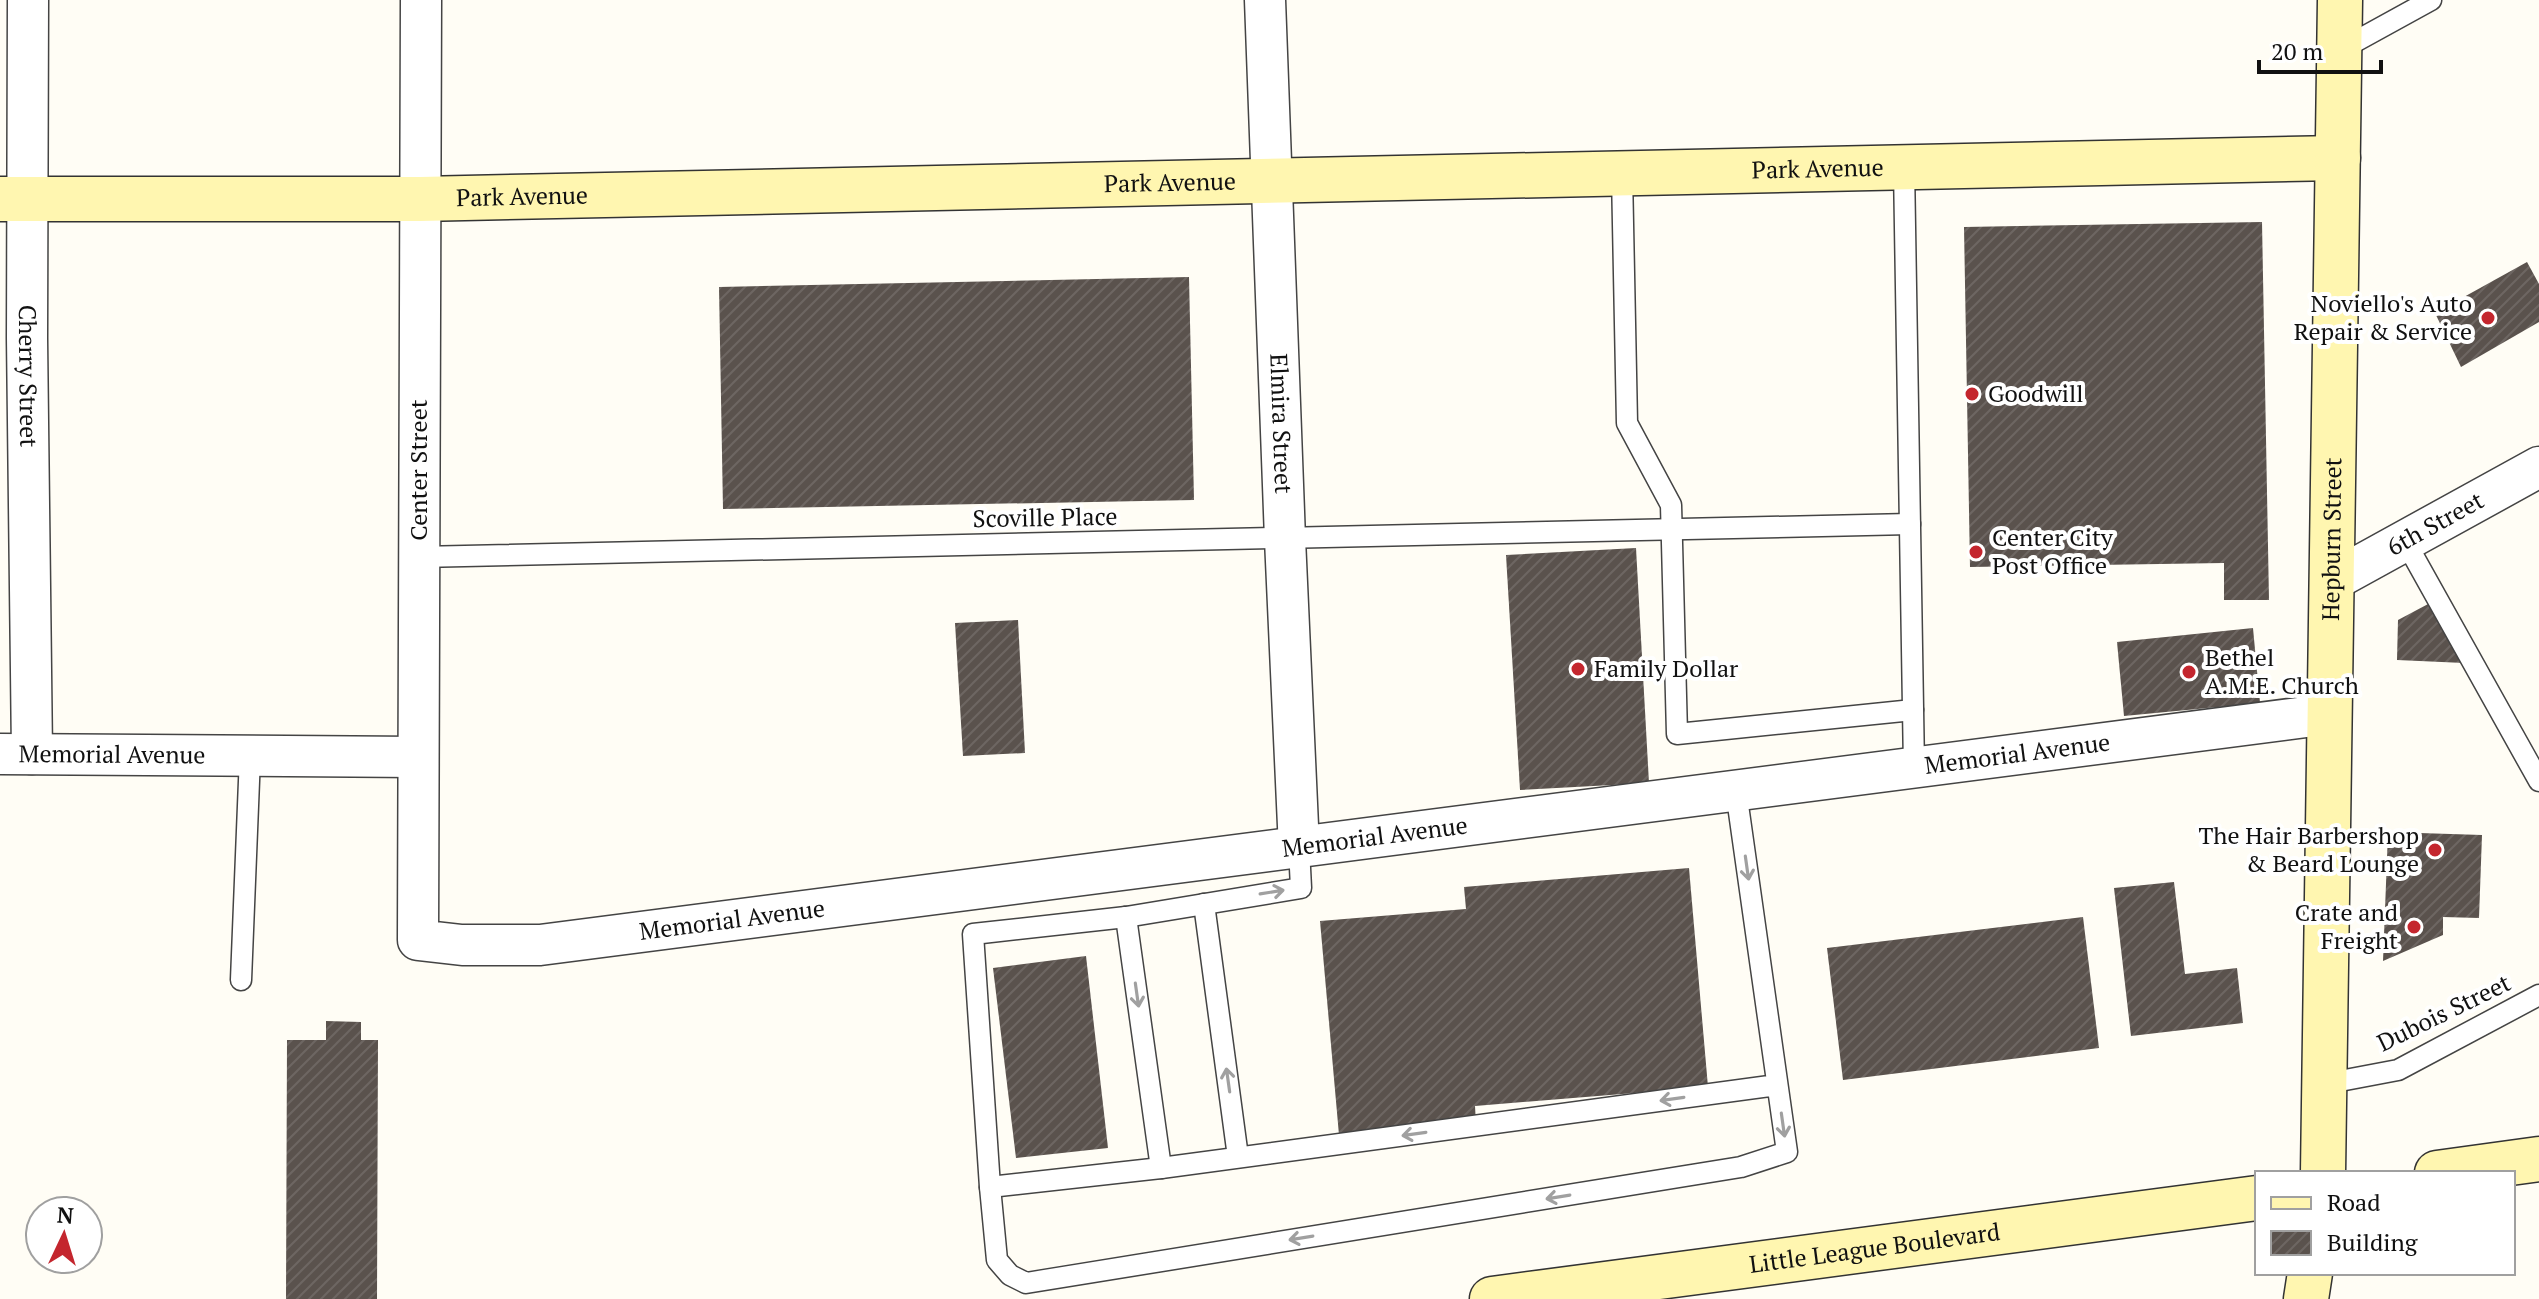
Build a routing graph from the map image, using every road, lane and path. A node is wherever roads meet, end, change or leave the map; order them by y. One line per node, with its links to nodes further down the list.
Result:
1 (28, 0): 11 (street, Cherry Street)
2 (421, 0): 12 (street, Center Street)
3 (1265, 0): 10 (street, Elmira Street)
4 (2340, 0): 6 (street, Hepburn Street)
5 (2431, 0): 6 (lane)
6 (2339, 50): 7 (street, Hepburn Street)
7 (2338, 158): 8 (street, Park Avenue); 19 (street, Hepburn Street)
8 (1904, 167): 9 (street, Park Avenue); 14 (lane)
9 (1622, 174): 10 (street, Park Avenue); 15 (lane)
10 (1272, 180): 12 (street, Park Avenue); 16 (street, Elmira Street)
11 (14, 199): 12 (street, Park Avenue); 22 (street, Cherry Street)
12 (420, 199): 18 (street, Center Street)
13 (2539, 467): 17 (street, 6th Street)
14 (1910, 524): 15 (lane, Scoville Place); 20 (lane)
15 (1672, 530): 16 (lane, Scoville Place); 20 (lane)
16 (1285, 539): 18 (lane, Scoville Place); 28 (street, Elmira Street)
17 (2405, 541): 19 (street, 6th Street); 26 (lane)
18 (419, 557): 24 (street, Center Street)
19 (2332, 581): 21 (street, Hepburn Street)
20 (1913, 710): 25 (lane)
21 (2329, 714): 25 (street, Memorial Avenue); 34 (street, Hepburn Street)
22 (16, 754): 23 (street, Memorial Avenue)
23 (250, 756): 24 (street, Memorial Avenue); 32 (lane)
24 (418, 757): 31 (street, Center Street)
25 (1914, 768): 27 (street, Memorial Avenue)
26 (2539, 781)
27 (1736, 791): 28 (street, Memorial Avenue); 35 (lane, one-way to 35)
28 (1299, 848): 29 (lane, one-way to 28); 31 (street, Memorial Avenue)
29 (1204, 904): 30 (lane); 36 (lane, one-way to 29)
30 (1126, 917): 38 (lane, one-way to 38); 41 (lane)
31 (418, 940)
32 (241, 980)
33 (2539, 995): 34 (lane, Dubois Street)
34 (2324, 1084): 39 (street, Hepburn Street)
35 (1777, 1085): 36 (lane, one-way to 36); 41 (lane, one-way to 41)
36 (1238, 1157): 38 (lane)
37 (2539, 1159): 40 (street)
38 (1161, 1168): 41 (lane)
39 (2323, 1171)
40 (2452, 1171)
41 (990, 1187)
42 (2255, 1198): 44 (street, Little League Boulevard)
43 (2310, 1275): 45 (street)
44 (1492, 1299)
45 (2306, 1299)

